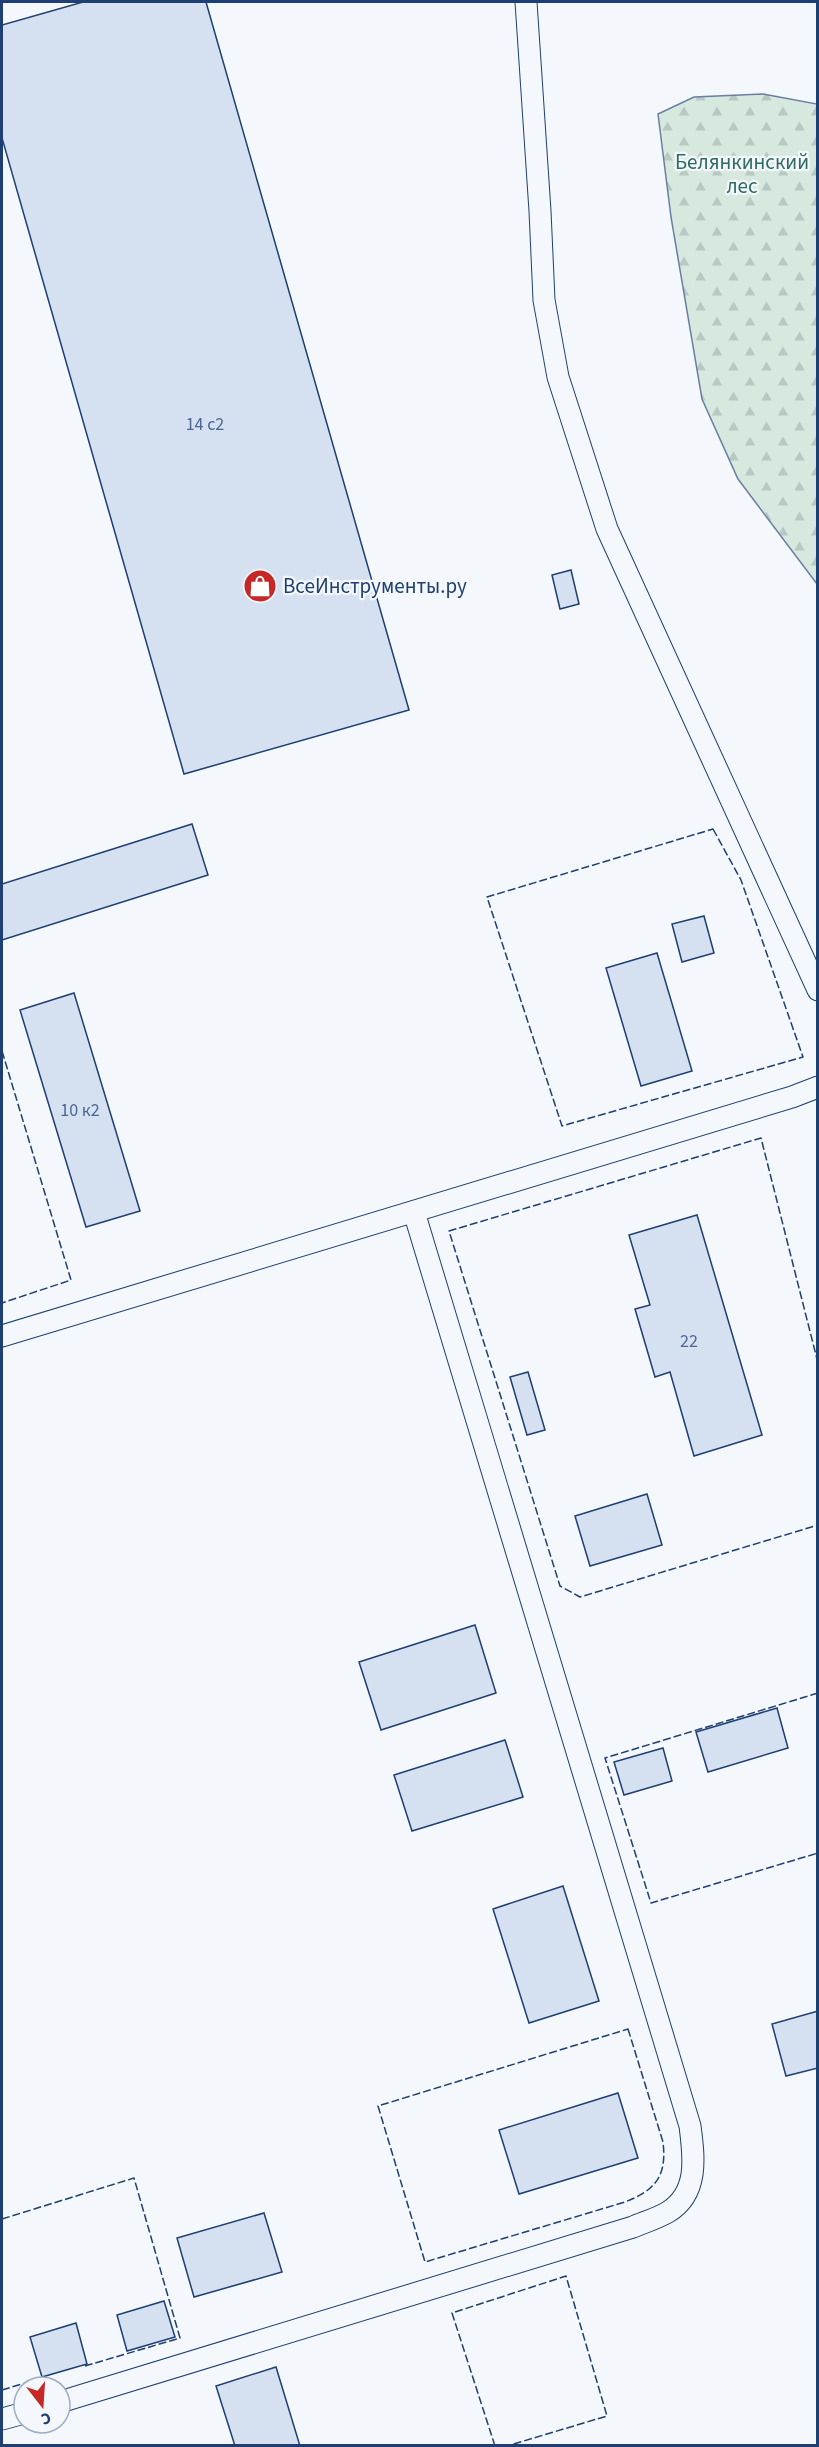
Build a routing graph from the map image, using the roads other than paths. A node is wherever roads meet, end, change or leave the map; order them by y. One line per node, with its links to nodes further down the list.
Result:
1 (526, 2): 2 (street)
2 (818, 990)
3 (818, 1087): 4 (street)
4 (414, 1212): 5 (street); 6 (street)
5 (2, 1336)
6 (72, 2398)

